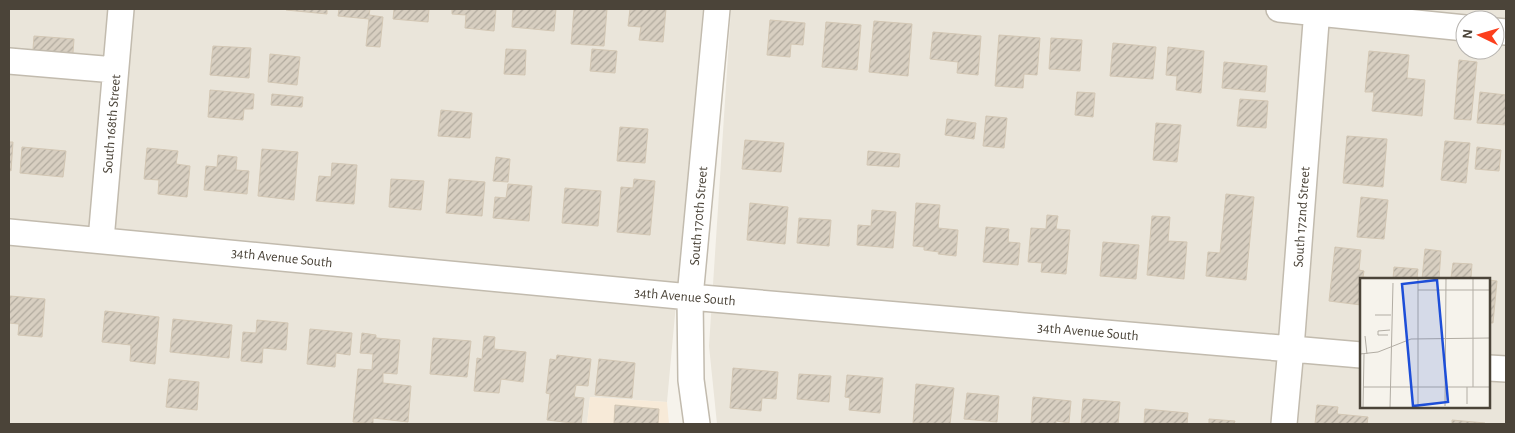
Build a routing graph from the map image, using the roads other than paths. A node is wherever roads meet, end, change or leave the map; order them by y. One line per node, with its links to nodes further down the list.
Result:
1 (121, 9): 7 (street, South 168th Street)
2 (717, 9): 10 (street, South 170th Street)
3 (1279, 9): 4 (street)
4 (1317, 11): 5 (street); 11 (street, South 172nd Street)
5 (1455, 27)
6 (9, 61): 7 (street)
7 (115, 70): 9 (street, South 168th Street)
8 (9, 232): 9 (street, 34th Avenue South)
9 (101, 240): 10 (street, 34th Avenue South)
10 (690, 297): 11 (street, 34th Avenue South); 15 (street, South 170th Street)
11 (1292, 348): 12 (street, 34th Avenue South); 16 (street, South 172nd Street)
12 (1360, 355)
13 (1490, 368): 14 (street)
14 (1506, 369)
15 (697, 424)
16 (1284, 424)

